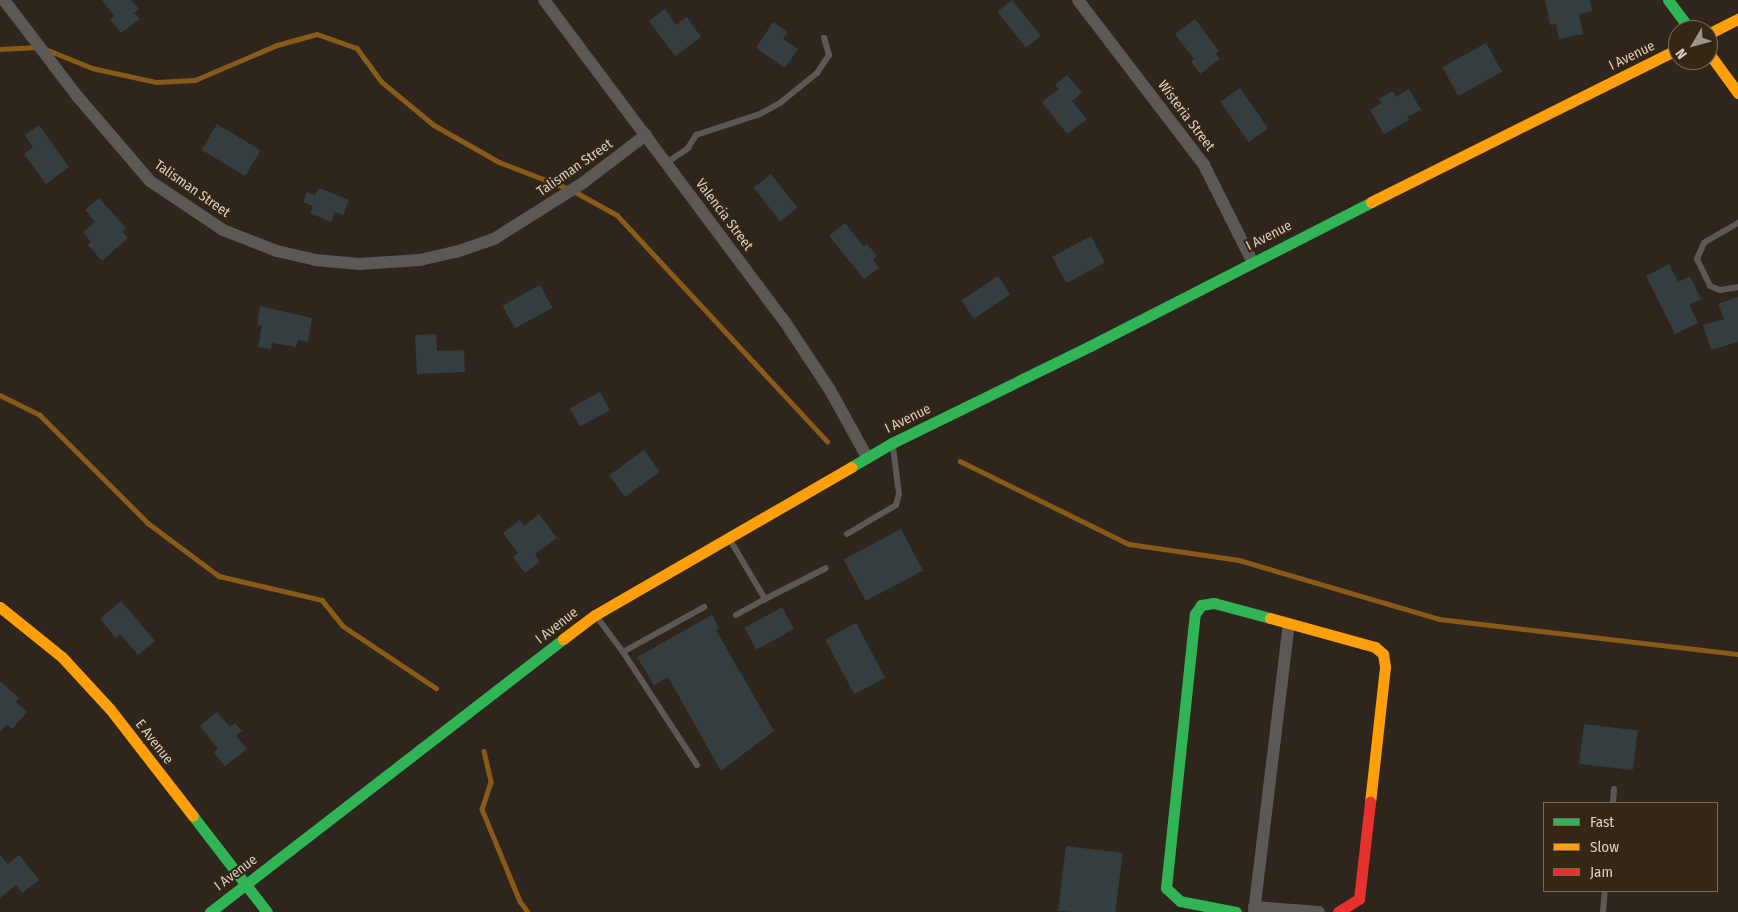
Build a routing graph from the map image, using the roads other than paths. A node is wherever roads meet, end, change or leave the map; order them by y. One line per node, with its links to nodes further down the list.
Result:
1 (4, 0): 12 (street, Talisman Street)
2 (544, 0): 12 (street, Valencia Street)
3 (1078, 0): 15 (street, Wisteria Street)
4 (1668, 0): 6 (main road)
5 (1738, 19): 7 (main road)
6 (1683, 20)
7 (1718, 29)
8 (824, 38): 13 (lane)
9 (1668, 54): 15 (main road, I Avenue)
10 (1718, 66): 11 (main road)
11 (1738, 93)
12 (646, 135): 13 (street, Valencia Street)
13 (666, 163): 18 (street, Valencia Street)
14 (1738, 223): 16 (lane)
15 (1252, 261): 17 (main road, I Avenue)
16 (1738, 287)
17 (892, 443): 18 (main road, I Avenue); 19 (lane)
18 (867, 457): 20 (main road, I Avenue)
19 (847, 534)
20 (729, 537): 22 (lane); 25 (main road, I Avenue)
21 (826, 568): 22 (lane)
22 (765, 599): 26 (lane)
23 (0, 607): 32 (main road, E Avenue)
24 (704, 607): 28 (lane)
25 (595, 615): 28 (lane); 32 (main road, I Avenue)
26 (736, 615)
27 (1289, 624): 34 (street); 37 (main road); 39 (main road)
28 (623, 652): 29 (lane)
29 (697, 765)
30 (1614, 790): 31 (lane)
31 (1613, 802)
32 (246, 885): 35 (main road, I Avenue); 36 (main road, E Avenue)
33 (1605, 892): 40 (lane)
34 (1254, 910): 38 (street)
35 (210, 912)
36 (266, 912)
37 (1236, 912)
38 (1319, 912)
39 (1338, 912)
40 (1603, 912)

